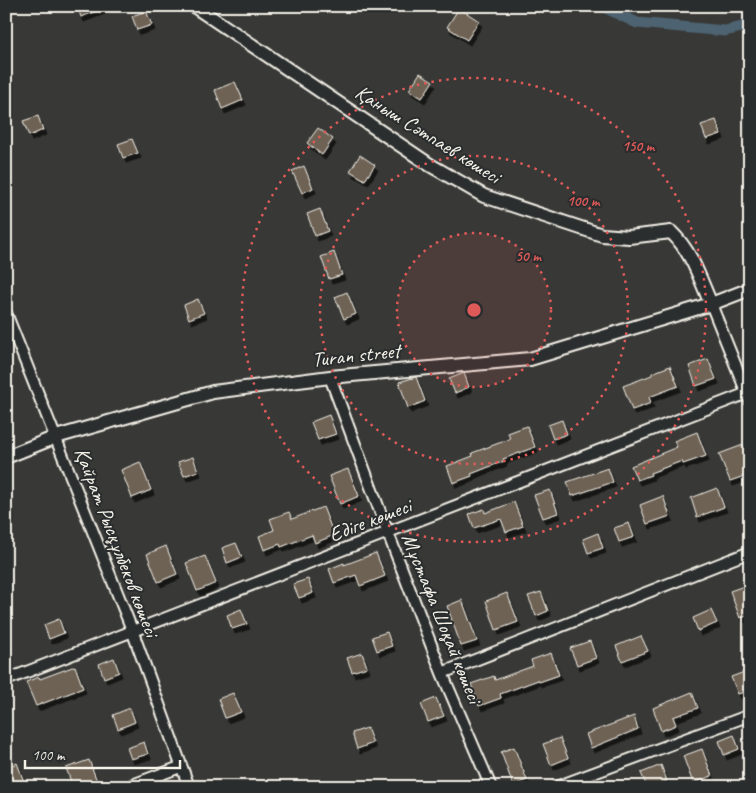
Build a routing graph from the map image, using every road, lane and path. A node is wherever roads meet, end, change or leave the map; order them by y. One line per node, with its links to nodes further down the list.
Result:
1 (194, 6): 3 (street, Қаныш Сәтпаев көшесі)
2 (750, 289): 3 (street, Turan street)
3 (711, 304): 5 (street, Turan street); 6 (street)
4 (6, 313): 7 (street, Қайрат Рысқұлбеков көшесі)
5 (330, 377): 7 (street, Turan street); 9 (street, Мұстафа Шоқай көшесі)
6 (749, 395): 9 (street, Едіге көшесі)
7 (56, 437): 8 (street, Turan street); 11 (street, Қайрат Рысқұлбеков көшесі)
8 (6, 457)
9 (388, 533): 11 (street, Едіге көшесі); 12 (street, Мұстафа Шоқай көшесі)
10 (750, 552): 12 (street)
11 (132, 630): 13 (street, Едіге көшесі); 15 (street, Қайрат Рысқұлбеков көшесі)
12 (442, 673): 18 (street, Мұстафа Шоқай көшесі)
13 (6, 680)
14 (750, 715): 19 (street)
15 (180, 767): 16 (street); 17 (street, Қайрат Рысқұлбеков көшесі)
16 (127, 787)
17 (188, 787)
18 (491, 787)
19 (556, 787)

